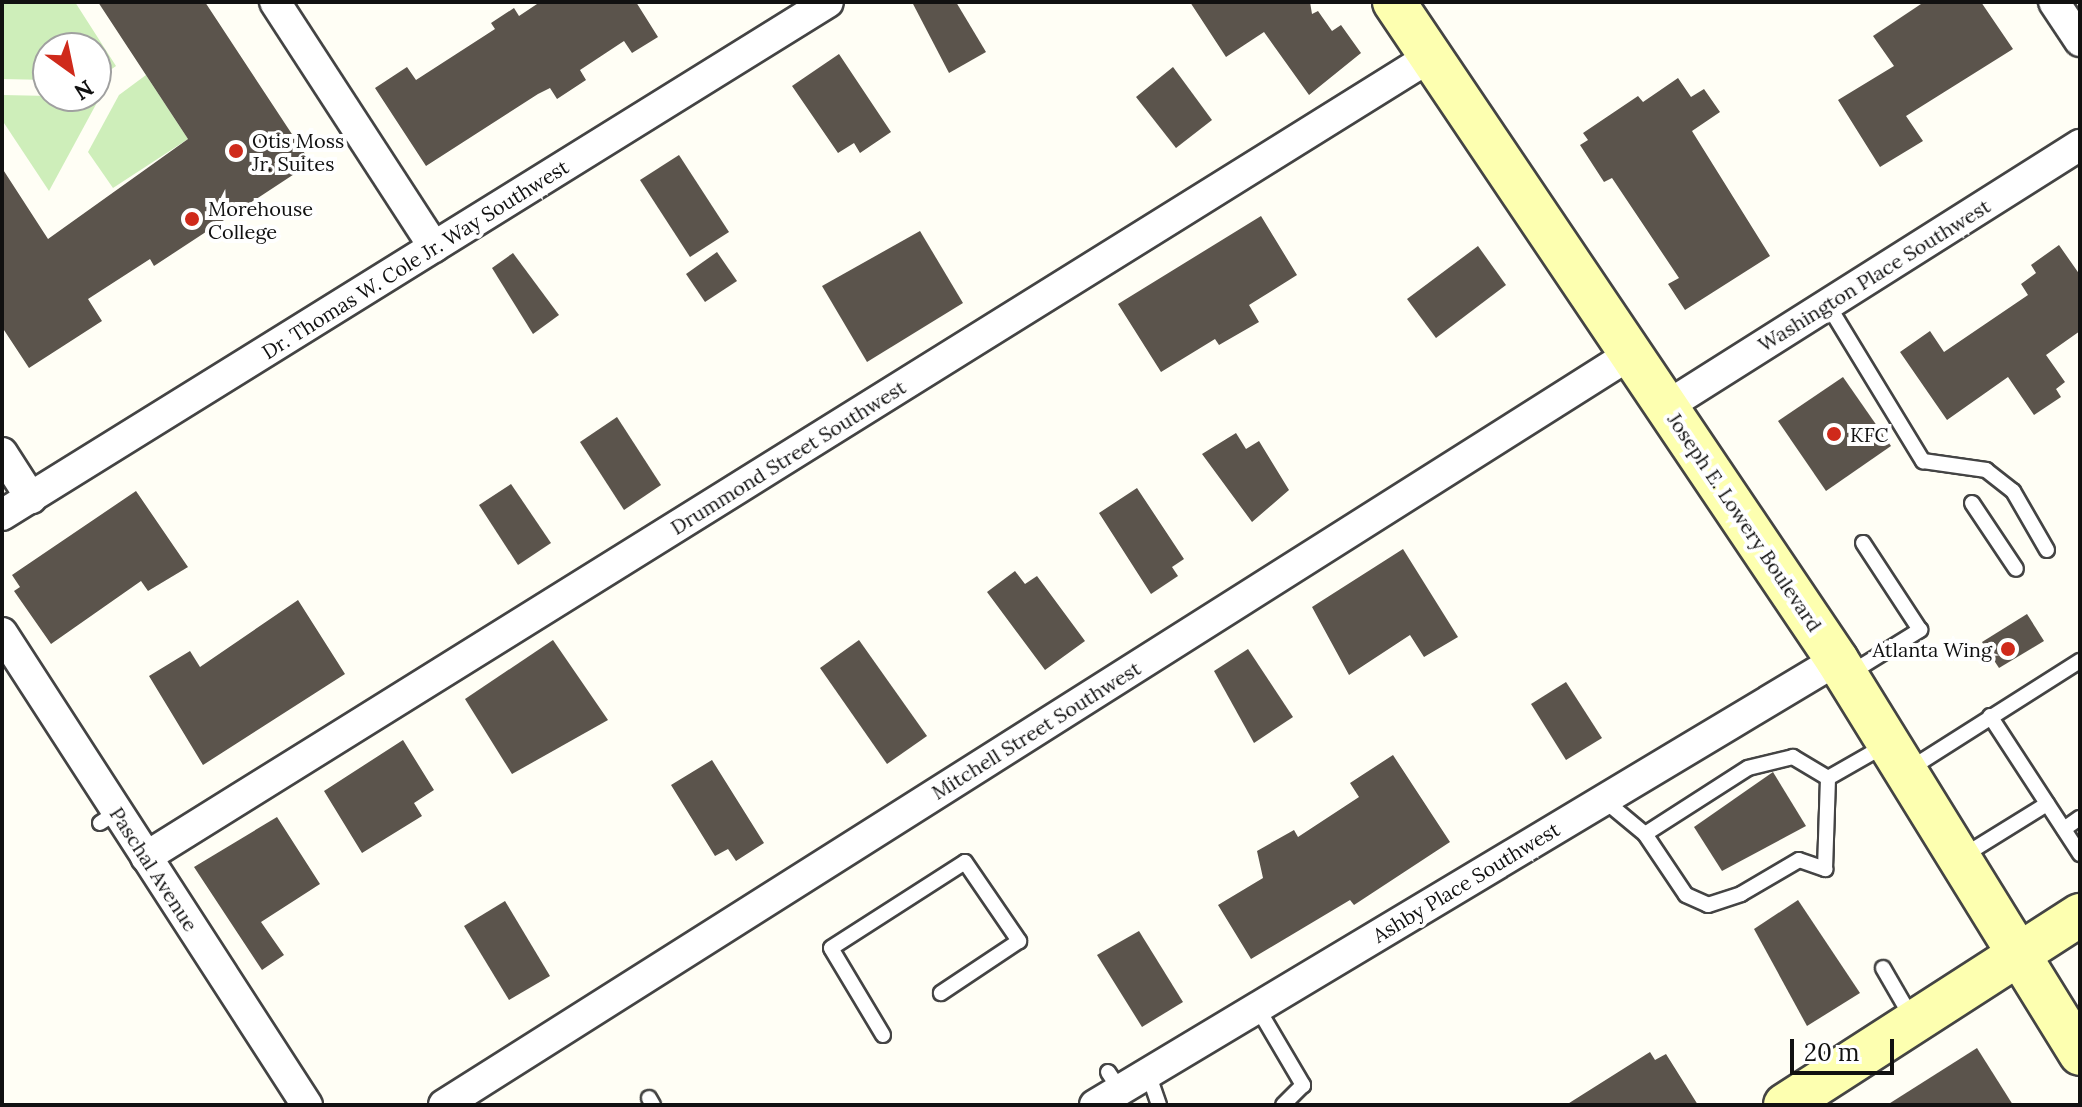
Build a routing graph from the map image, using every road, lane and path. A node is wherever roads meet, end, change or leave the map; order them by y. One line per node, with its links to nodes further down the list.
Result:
1 (275, 2): 8 (street)
2 (828, 2): 8 (street, Dr. Thomas W. Cole Jr. Way Southwest)
3 (1394, 2): 6 (main road, Joseph E. Lowery Boulevard)
4 (2054, 2): 5 (street)
5 (2080, 41)
6 (1430, 57): 10 (main road, Joseph E. Lowery Boulevard); 31 (street, Drummond Street Southwest)
7 (2080, 145): 9 (street, Washington Place Southwest)
8 (434, 247): 13 (street, Dr. Thomas W. Cole Jr. Way Southwest)
9 (1828, 305): 11 (street, Washington Place Southwest); 17 (lane)
10 (1629, 355): 11 (main road, Joseph E. Lowery Boulevard); 44 (street, Mitchell Street Southwest)
11 (1667, 406): 21 (main road, Joseph E. Lowery Boulevard)
12 (2, 453): 13 (street)
13 (31, 498): 15 (street, Dr. Thomas W. Cole Jr. Way Southwest)
14 (1972, 503): 18 (lane)
15 (2, 515)
16 (1863, 543): 21 (lane)
17 (2047, 550)
18 (2016, 569)
19 (2, 633): 31 (street, Paschal Avenue)
20 (2080, 661): 22 (lane)
21 (1842, 668): 23 (main road, Joseph E. Lowery Boulevard); 25 (street, Ashby Place Southwest)
22 (1990, 716): 23 (lane); 26 (lane)
23 (1898, 758): 24 (lane); 32 (main road, Joseph E. Lowery Boulevard)
24 (1828, 778): 29 (lane); 29 (lane)
25 (1604, 800): 29 (lane); 37 (street, Ashby Place Southwest)
26 (2047, 804): 28 (lane); 32 (lane)
27 (2080, 818): 28 (lane)
28 (2064, 829): 30 (lane)
29 (1645, 834)
30 (2080, 854)
31 (146, 857): 43 (street, Paschal Avenue)
32 (1958, 859): 34 (main road, Joseph E. Lowery Boulevard)
33 (2080, 915): 34 (main road)
34 (2016, 955): 38 (main road); 40 (main road, Joseph E. Lowery Boulevard)
35 (1883, 968): 38 (lane)
36 (941, 993): 39 (lane)
37 (1257, 1007): 41 (street, Ashby Place Southwest); 46 (lane)
38 (1913, 1021): 47 (main road)
39 (883, 1035)
40 (2080, 1054)
41 (1148, 1073): 42 (street, Ashby Place Southwest); 45 (lane)
42 (1107, 1089)
43 (307, 1105)
44 (444, 1105)
45 (1159, 1105)
46 (1283, 1105)
47 (1785, 1105)

